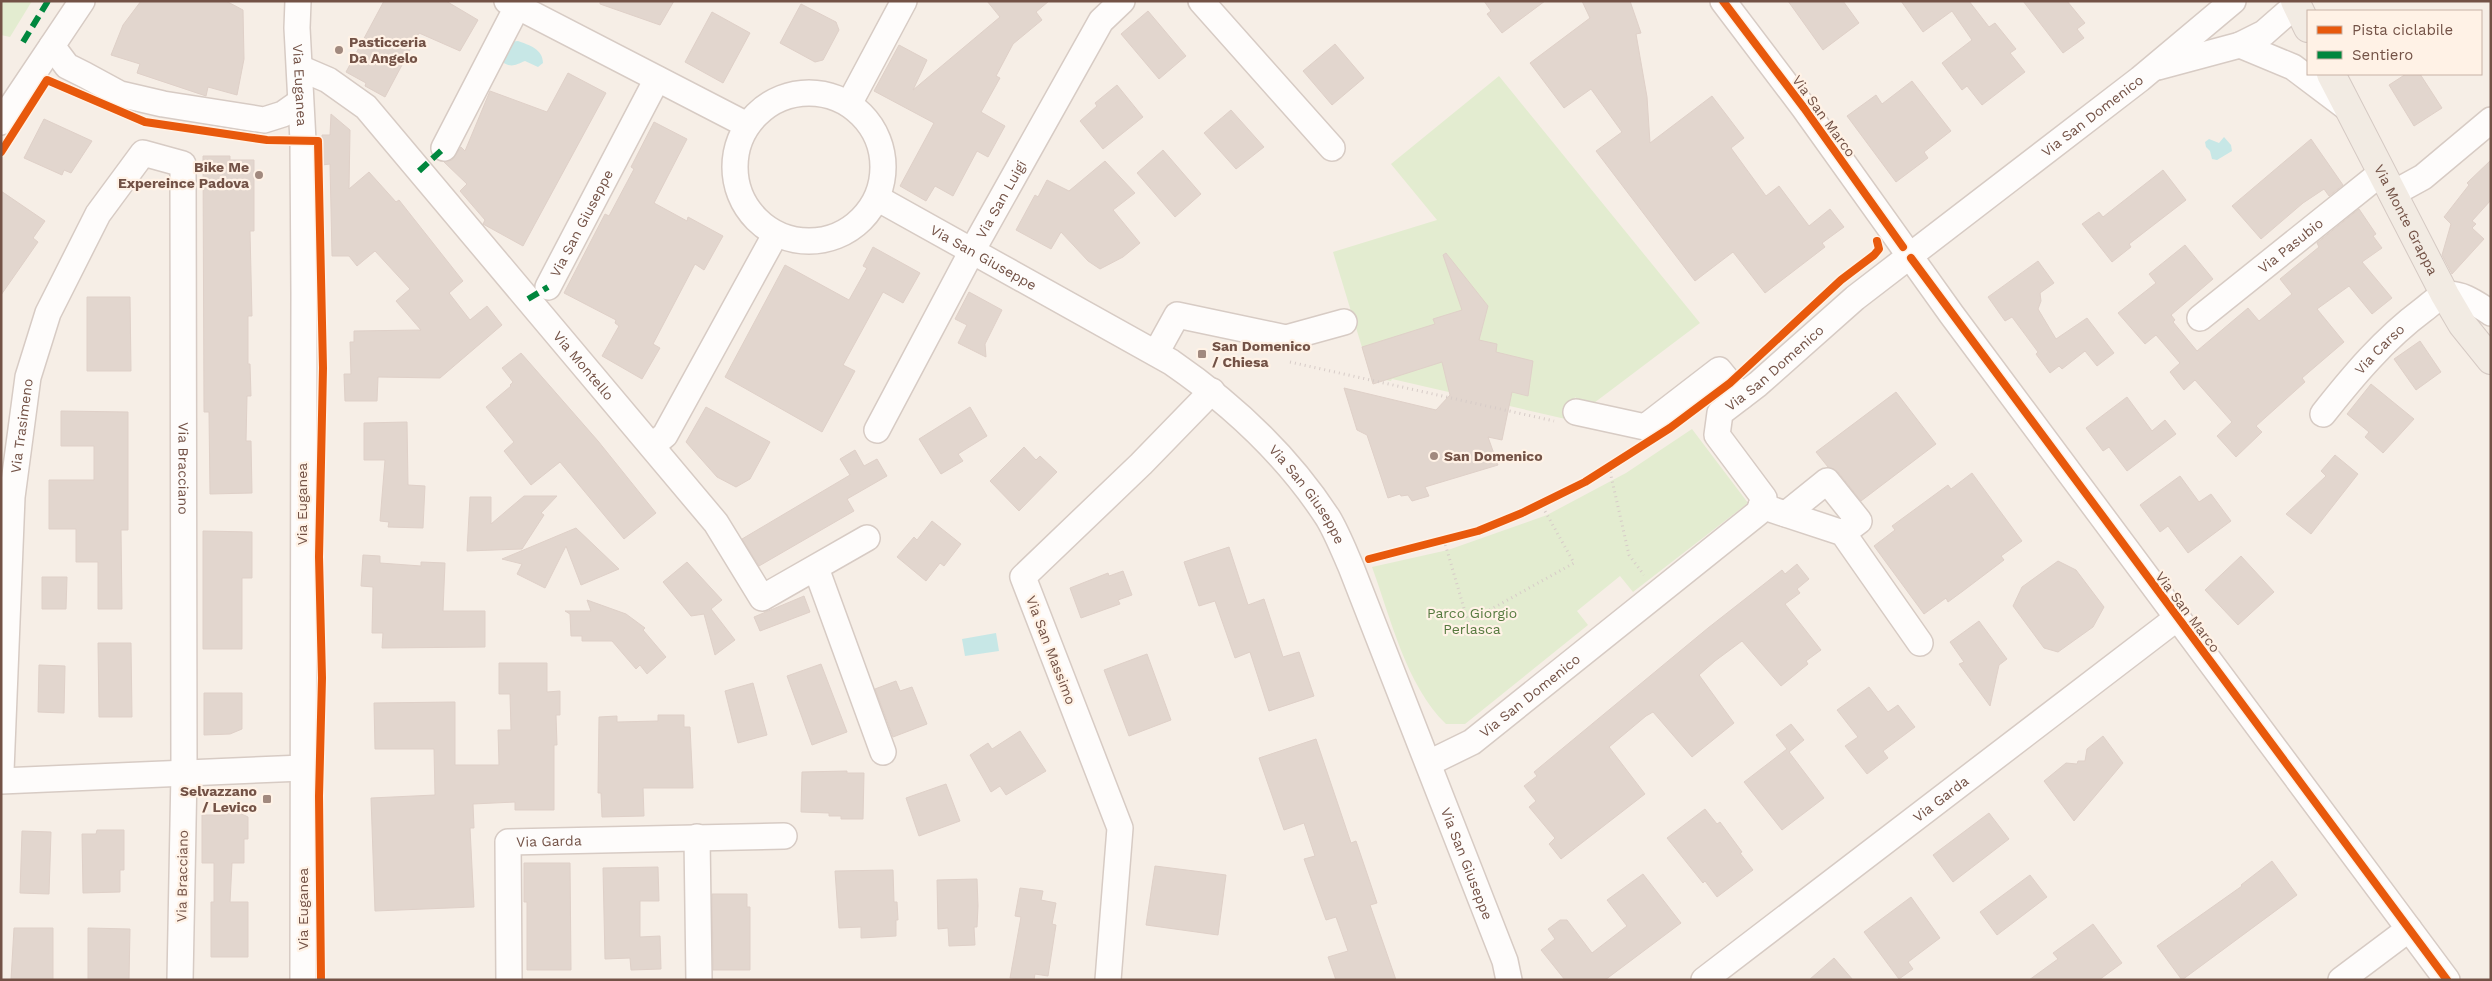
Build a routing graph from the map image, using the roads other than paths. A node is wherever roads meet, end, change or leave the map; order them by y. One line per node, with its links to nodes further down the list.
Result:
1 (82, 1): 14 (street)
2 (291, 1): 12 (street, Via Euganea)
3 (298, 1): 12 (street, Via Euganea)
4 (304, 1): 12 (street)
5 (904, 1): 20 (street)
6 (1122, 1): 31 (street, Via San Luigi)
7 (1201, 1): 26 (street)
8 (1723, 1): 32 (street, Via San Marco)
9 (512, 4): 18 (street); 25 (street)
10 (2223, 6): 16 (street, Via San Domenico)
11 (2300, 11): 13 (street, Via San Domenico)
12 (297, 28): 15 (street, Via Euganea)
13 (2240, 45): 16 (street, Via San Domenico); 21 (street)
14 (52, 46): 19 (street); 23 (street)
15 (300, 68): 19 (street, Via Euganea); 45 (street, Via Montello)
16 (2154, 68): 32 (street, Via San Domenico)
17 (2332, 75): 21 (main road, Via Monte Grappa)
18 (657, 79): 24 (street); 33 (street, Via San Giuseppe)
19 (300, 102): 55 (street, Via Euganea)
20 (849, 104): 24 (street); 29 (street)
21 (2350, 110): 28 (main road, Via Monte Grappa)
22 (2491, 120): 28 (street, Via Pasubio)
23 (1, 122)
24 (748, 125): 30 (street)
25 (444, 148)
26 (1332, 148)
27 (183, 164): 56 (street, Via Trasimeno); 57 (street, Via Bracciano)
28 (2386, 184): 34 (main road, Via Monte Grappa); 36 (street, Via Pasubio)
29 (878, 198): 30 (street); 31 (street, Via San Giuseppe)
30 (776, 235): 45 (street)
31 (972, 252): 38 (street, Via San Giuseppe); 44 (street, Via San Luigi)
32 (1911, 258): 41 (street, Via San Domenico); 51 (street, Via San Marco)
33 (548, 287)
34 (2445, 295): 35 (street); 39 (main road, Via Monte Grappa); 42 (street, Via Carso)
35 (2491, 313)
36 (2200, 318)
37 (1344, 322): 38 (street)
38 (1156, 353): 40 (street, Via San Giuseppe)
39 (2491, 360)
40 (1212, 391): 54 (street, Via San Giuseppe); 66 (street, Via San Massimo)
41 (1741, 397): 43 (street); 46 (street, Via San Domenico)
42 (2323, 414)
43 (1568, 417)
44 (877, 430)
45 (652, 446): 50 (street, Via Montello)
46 (1761, 506): 47 (street); 54 (street, Via San Domenico)
47 (1786, 514): 48 (street); 48 (street)
48 (1843, 532): 52 (street)
49 (867, 538): 50 (street, Via Montello)
50 (816, 568): 53 (street)
51 (2177, 618): 61 (street, Via San Marco); 68 (street, Via Garda)
52 (1920, 643)
53 (883, 752)
54 (1429, 763): 67 (street, Via San Giuseppe)
55 (303, 768): 57 (street); 63 (street, Via Euganea)
56 (1, 771)
57 (184, 772): 58 (street); 62 (street, Via Bracciano)
58 (1, 781)
59 (784, 836): 60 (street, Via Garda)
60 (697, 837): 64 (street, Via Garda); 65 (street)
61 (2409, 929): 69 (street); 70 (street, Via San Marco)
62 (180, 980)
63 (303, 980)
64 (509, 980)
65 (698, 980)
66 (1108, 980)
67 (1509, 980)
68 (1704, 980)
69 (2341, 980)
70 (2448, 980)

